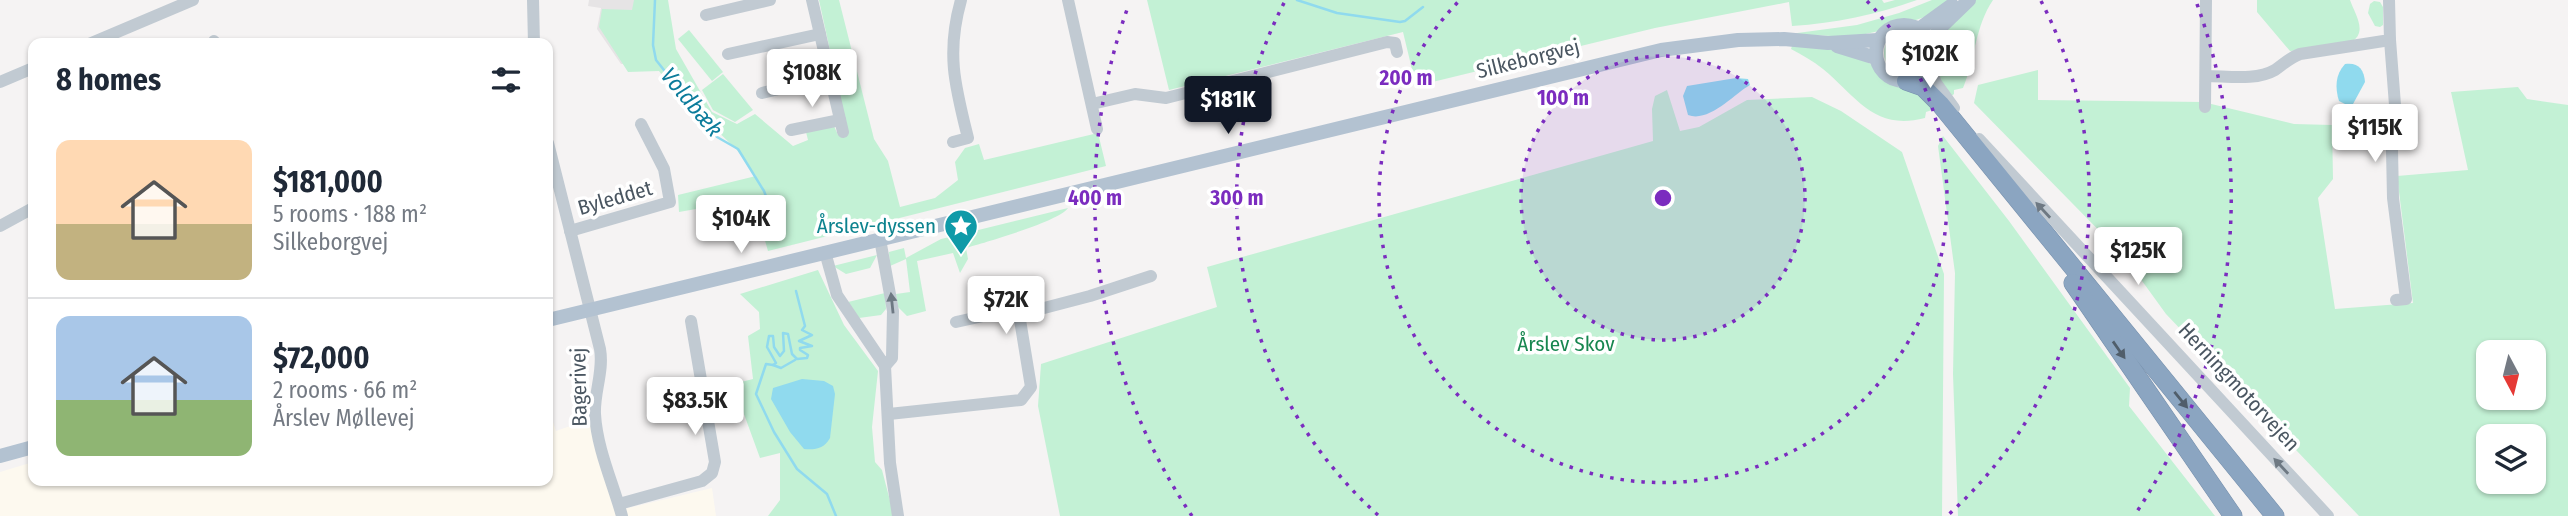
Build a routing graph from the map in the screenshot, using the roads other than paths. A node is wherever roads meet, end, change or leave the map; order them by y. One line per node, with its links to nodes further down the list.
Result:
1 (193, 0): 14 (street)
2 (533, 0): 15 (street)
3 (770, 0): 11 (street)
4 (812, 0): 13 (street)
5 (961, 0): 35 (street)
6 (1068, 0): 30 (street)
7 (1959, 0): 12 (main road)
8 (1969, 0): 18 (main road)
9 (2206, 0): 25 (street)
10 (2389, 0): 17 (street)
11 (706, 15)
12 (1919, 29): 16 (main road); 18 (main road)
13 (820, 34): 21 (street); 26 (street)
14 (103, 38)
15 (534, 38)
16 (1878, 40): 19 (main road, Silkeborgvej); 22 (main road)
17 (2390, 40): 25 (street); 44 (street)
18 (1930, 42): 23 (main road)
19 (1829, 43): 22 (main road, Silkeborgvej); 41 (main road, Silkeborgvej)
20 (1397, 52): 30 (street)
21 (728, 54)
22 (1876, 58): 27 (main road)
23 (1929, 65): 27 (main road); 58 (street, Herningmotorvejen, one-way to 23)
24 (28, 70): 28 (street)
25 (2206, 76): 31 (street)
26 (829, 77): 29 (street); 34 (street)
27 (1906, 81): 37 (highway)
28 (0, 82)
29 (762, 93)
30 (1092, 104): 33 (street)
31 (2205, 107)
32 (641, 124): 40 (street, Byleddet)
33 (1097, 129)
34 (792, 130)
35 (953, 142)
36 (553, 163): 40 (street, Byleddet)
37 (1999, 176): 56 (highway, one-way to 56); 57 (highway, one-way to 57)
38 (28, 211): 39 (street)
39 (0, 226)
40 (570, 231): 45 (street, Byleddet)
41 (880, 239): 42 (main road, Silkeborgvej); 50 (street, one-way to 41)
42 (825, 252): 45 (main road, Silkeborgvej); 50 (street)
43 (1151, 276): 47 (street)
44 (2396, 300)
45 (590, 310): 46 (main road, Silkeborgvej); 54 (street, Bagerivej)
46 (553, 319)
47 (1020, 320): 49 (street); 51 (street)
48 (691, 321): 54 (street)
49 (957, 322)
50 (885, 366): 51 (street)
51 (889, 414): 55 (street)
52 (28, 448): 53 (main road)
53 (0, 456)
54 (620, 510)
55 (898, 516)
56 (2233, 516)
57 (2275, 516)
58 (2328, 516)

